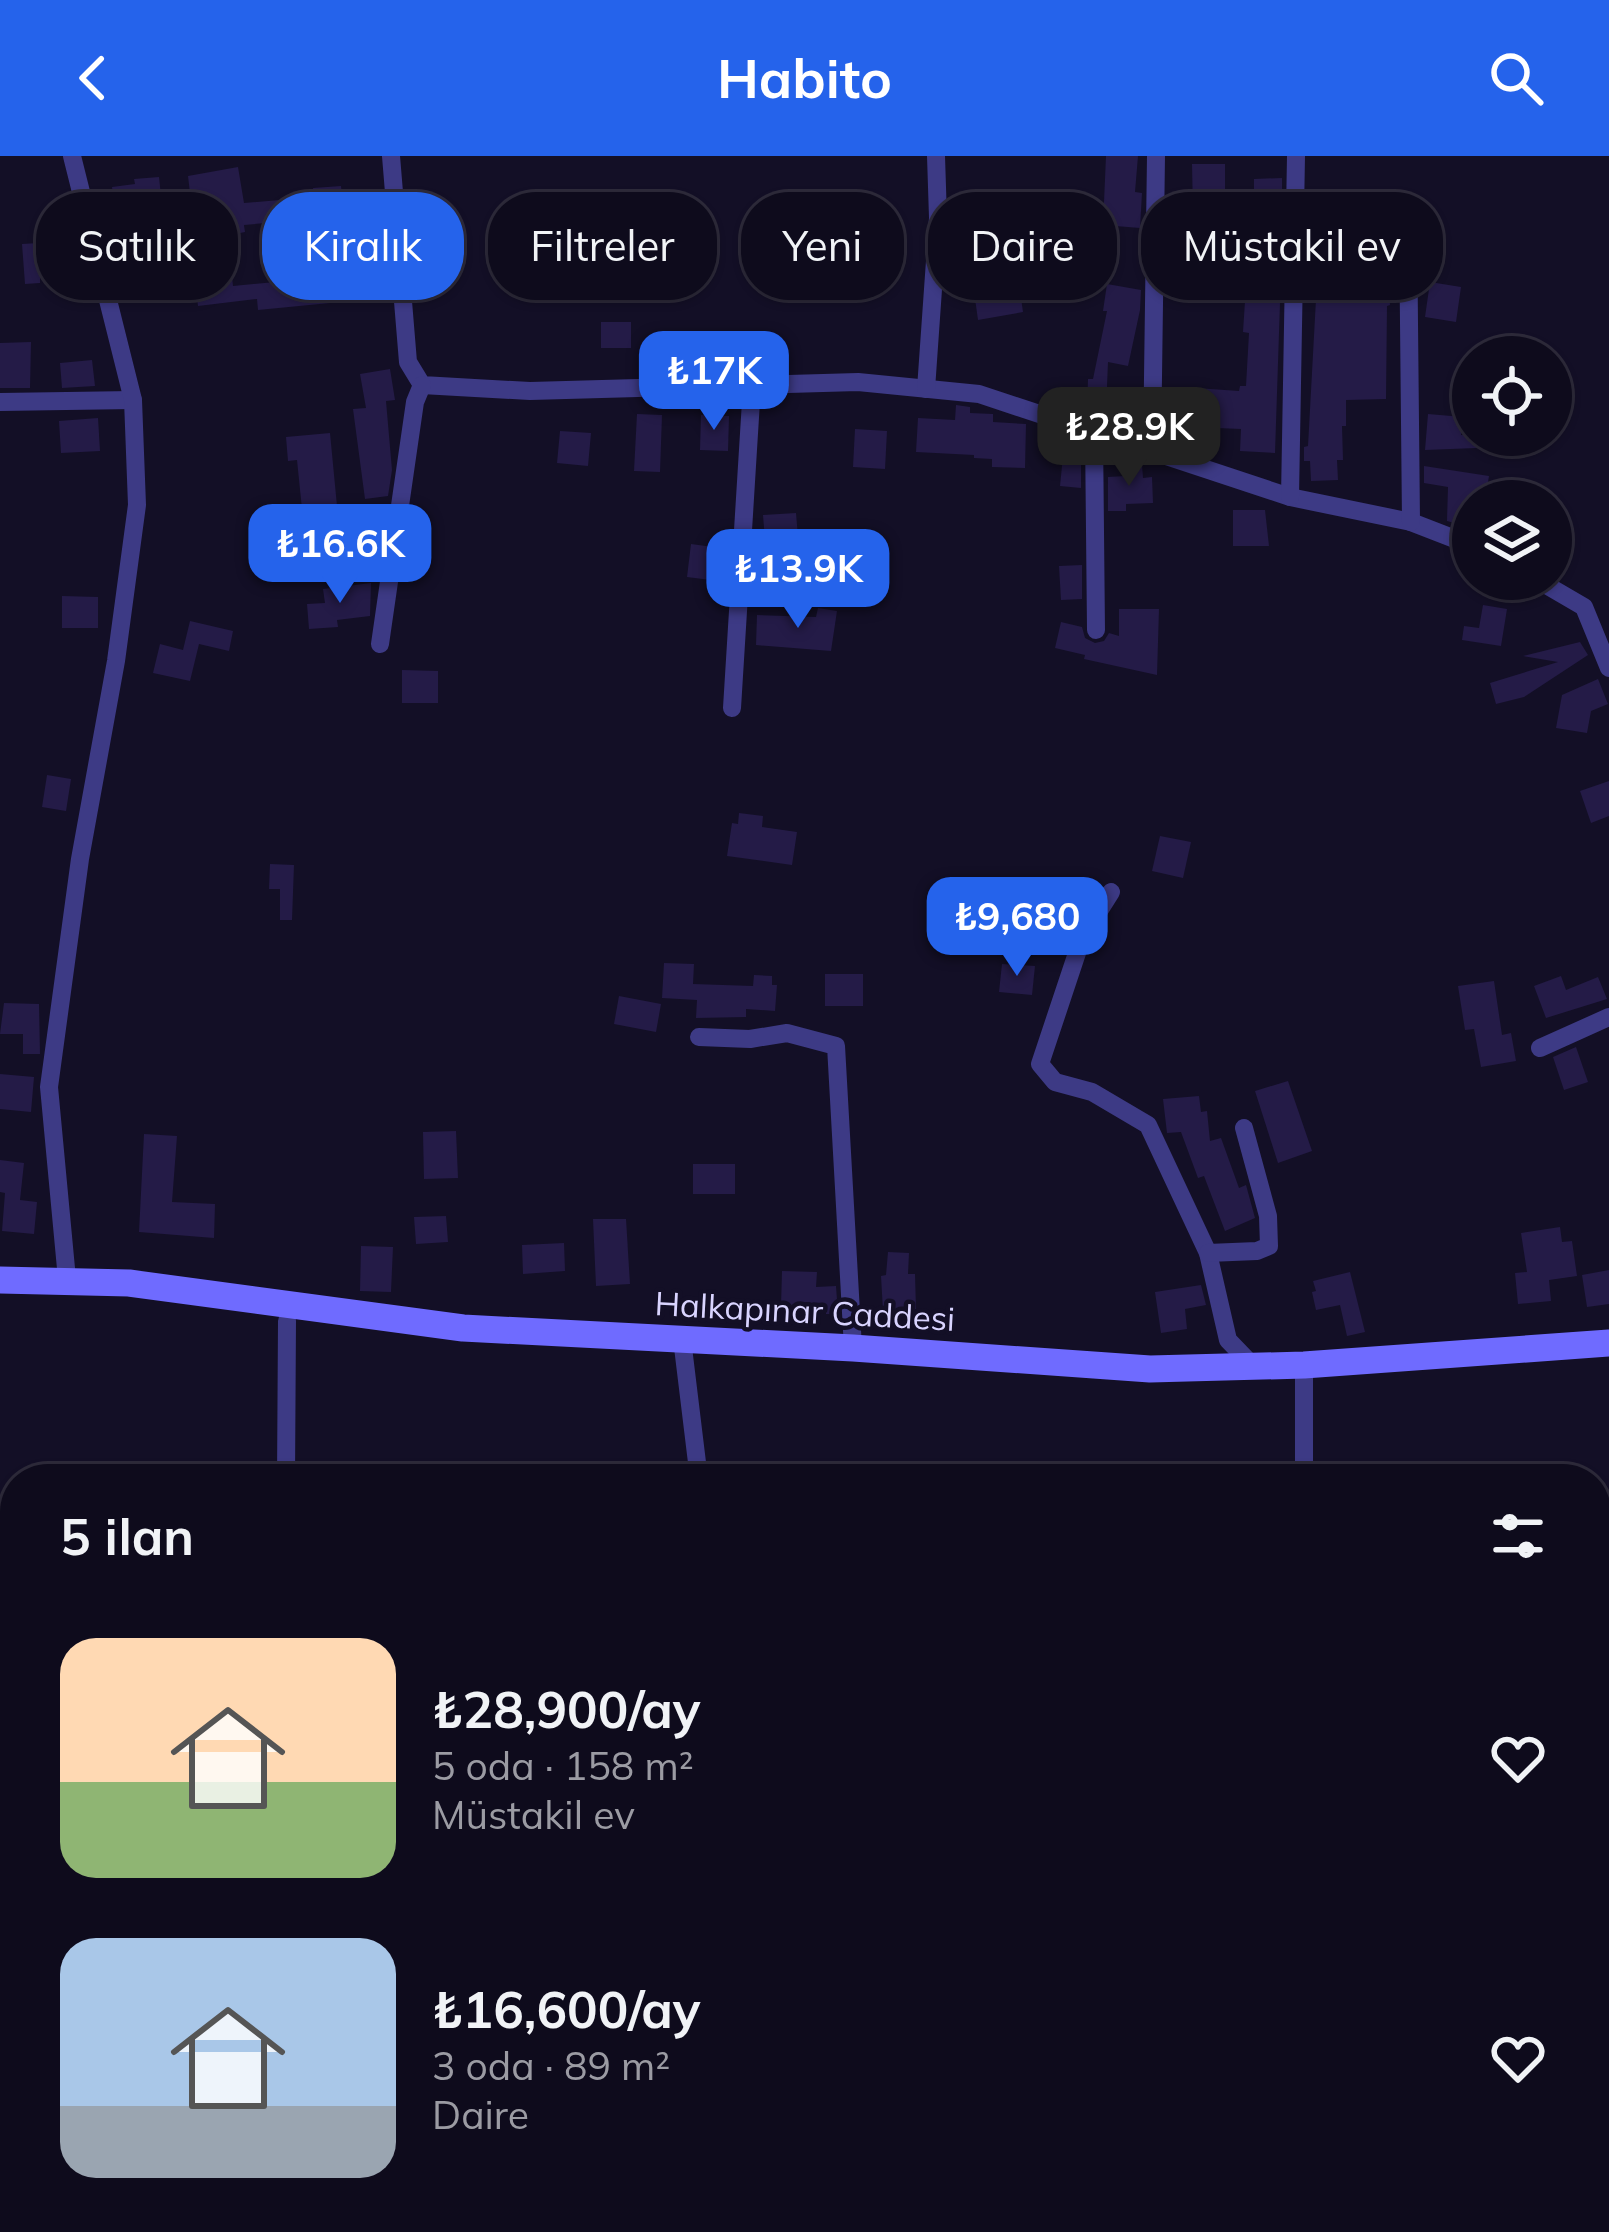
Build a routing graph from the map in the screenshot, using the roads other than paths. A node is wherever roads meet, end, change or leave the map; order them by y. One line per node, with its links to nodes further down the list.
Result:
1 (73, 156): 10 (street)
2 (391, 156): 7 (street)
3 (936, 156): 9 (street)
4 (1156, 156): 13 (street)
5 (1296, 156): 14 (street)
6 (1409, 300): 15 (street)
7 (422, 385): 8 (street); 19 (street)
8 (752, 385): 9 (street); 21 (street)
9 (926, 389): 12 (street)
10 (133, 400): 11 (street); 28 (street)
11 (0, 402)
12 (1094, 432): 13 (street); 18 (street)
13 (1152, 451): 14 (street)
14 (1290, 497): 15 (street)
15 (1411, 522): 16 (street)
16 (1452, 538)
17 (1572, 600): 20 (street)
18 (1096, 630)
19 (380, 644)
20 (1609, 668)
21 (732, 708)
22 (1111, 892): 27 (street)
23 (1609, 1017): 25 (street)
24 (699, 1037): 33 (street)
25 (1540, 1048)
26 (1244, 1128): 27 (street)
27 (1208, 1252): 35 (street)
28 (67, 1279): 29 (main road, Halkapınar Caddesi); 31 (main road, Halkapınar Caddesi)
29 (0, 1280)
30 (287, 1321): 36 (street)
31 (682, 1339): 33 (main road, Halkapınar Caddesi); 37 (street)
32 (1609, 1343): 34 (main road, Halkapınar Caddesi)
33 (853, 1348): 35 (main road, Halkapınar Caddesi)
34 (1304, 1365): 35 (main road, Halkapınar Caddesi); 38 (street)
35 (1254, 1367)
36 (286, 1464)
37 (697, 1464)
38 (1304, 1464)

